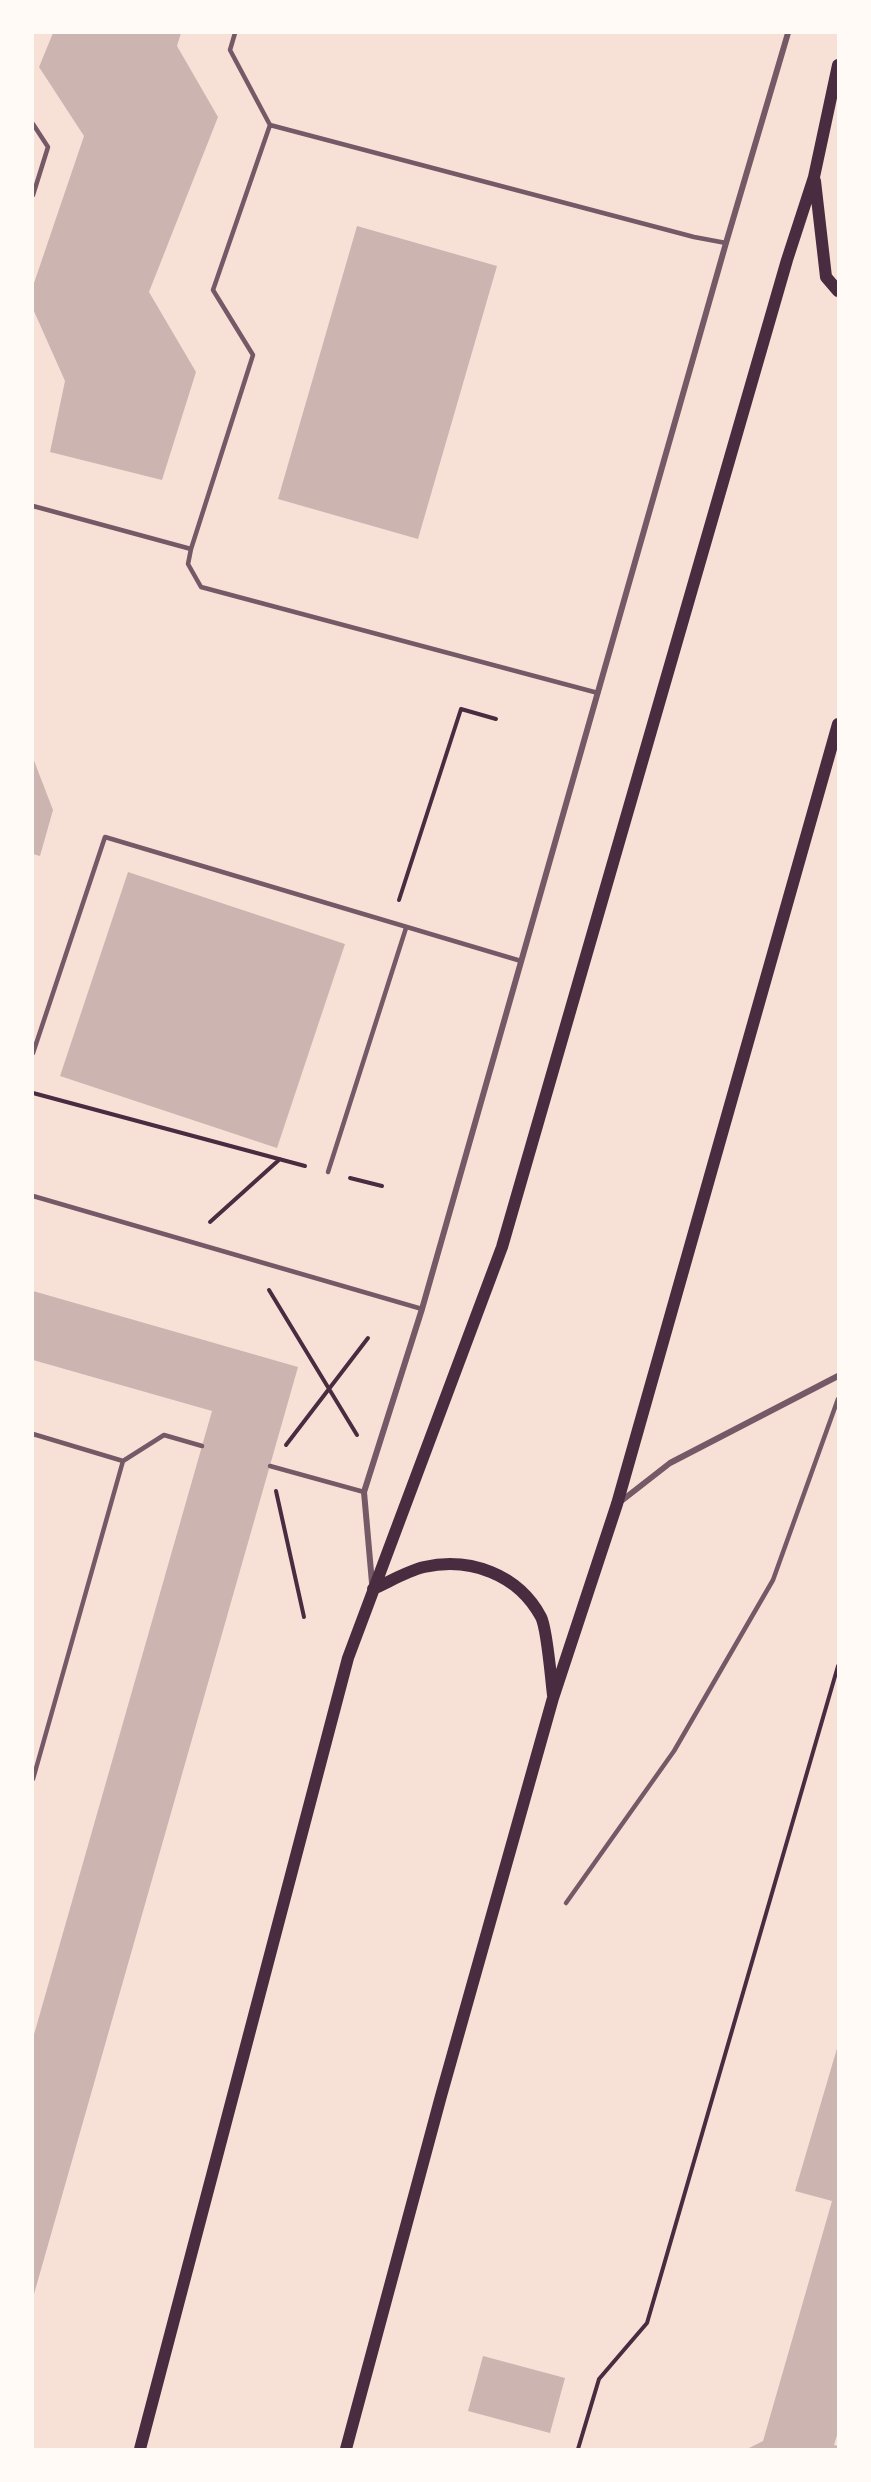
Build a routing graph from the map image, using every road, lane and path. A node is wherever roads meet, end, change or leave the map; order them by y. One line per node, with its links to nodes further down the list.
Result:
1 (235, 33): 5 (lane)
2 (788, 33): 8 (street)
3 (838, 65): 6 (main road)
4 (33, 124): 7 (lane)
5 (270, 125): 8 (lane); 11 (lane)
6 (814, 177): 9 (main road); 38 (main road)
7 (33, 195)
8 (726, 243): 12 (street)
9 (838, 291)
10 (33, 506): 11 (lane)
11 (191, 549): 12 (lane)
12 (598, 693): 17 (street)
13 (496, 719): 15 (path)
14 (838, 724): 37 (main road)
15 (392, 923): 16 (lane); 18 (lane)
16 (406, 928): 17 (lane); 21 (lane)
17 (521, 961): 26 (street)
18 (33, 1053)
19 (33, 1093): 20 (path)
20 (280, 1159): 21 (path); 24 (path)
21 (328, 1172): 22 (path)
22 (382, 1186)
23 (33, 1196): 24 (lane)
24 (190, 1241): 25 (lane)
25 (251, 1258): 26 (lane); 29 (path)
26 (422, 1309): 36 (street)
27 (368, 1338): 29 (path)
28 (838, 1376): 37 (street)
29 (329, 1389): 32 (path); 35 (path)
30 (838, 1399): 43 (lane)
31 (33, 1434): 34 (lane)
32 (360, 1441)
33 (202, 1446): 34 (lane)
34 (123, 1461): 42 (lane)
35 (270, 1466): 36 (lane); 39 (path)
36 (364, 1492): 38 (street)
37 (617, 1504): 41 (main road)
38 (373, 1589): 41 (main road); 44 (main road)
39 (304, 1617)
40 (838, 1666): 46 (path)
41 (553, 1698): 45 (main road)
42 (33, 1779)
43 (566, 1903)
44 (140, 2449)
45 (346, 2449)
46 (579, 2449)

